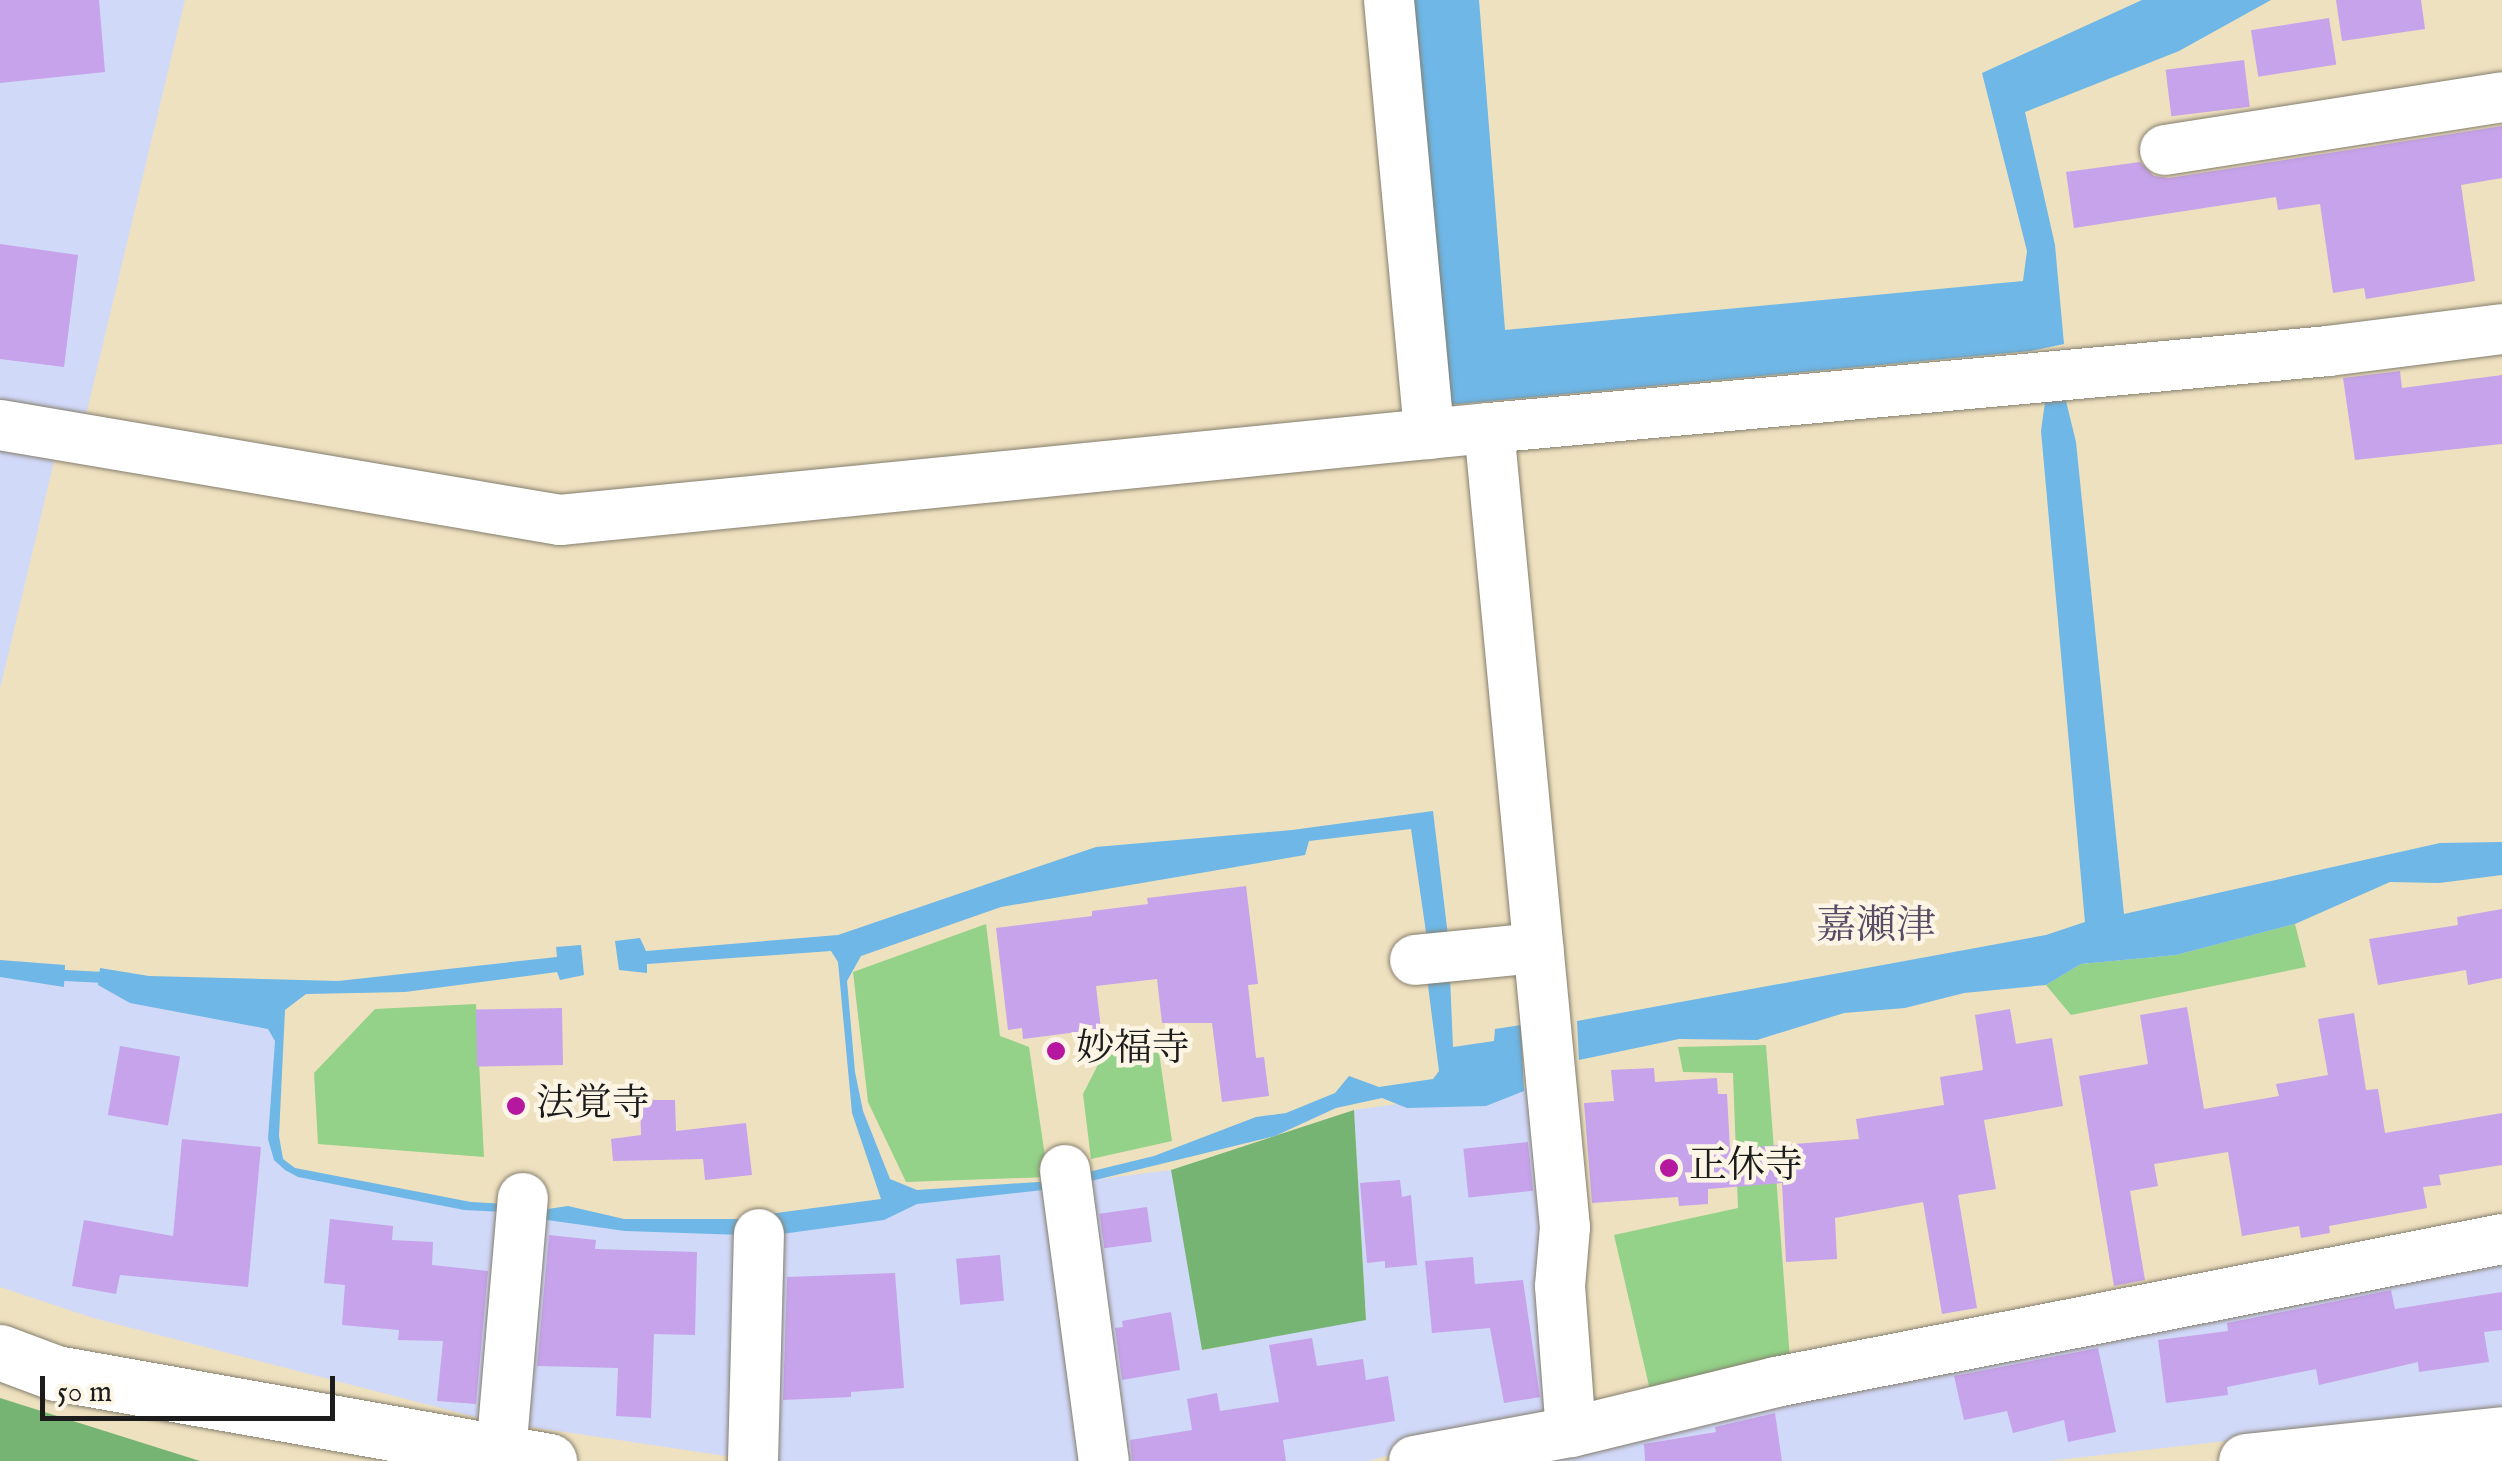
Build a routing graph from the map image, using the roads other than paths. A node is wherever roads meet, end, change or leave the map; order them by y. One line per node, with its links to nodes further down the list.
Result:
1 (1388, 0): 7 (street)
2 (2502, 97): 3 (street)
3 (2166, 150)
4 (2502, 329): 6 (street)
5 (0, 425): 7 (street)
6 (1489, 428): 7 (street); 8 (street)
7 (1429, 434)
8 (1538, 948): 9 (street); 15 (street)
9 (1434, 958)
10 (1066, 1182): 19 (street)
11 (522, 1209): 17 (street)
12 (759, 1234): 18 (street)
13 (2502, 1239): 15 (street)
14 (0, 1352): 17 (highway)
15 (1571, 1432): 20 (street)
16 (2502, 1434): 21 (highway)
17 (525, 1457)
18 (753, 1461)
19 (1104, 1461)
20 (1414, 1461)
21 (2246, 1461)

